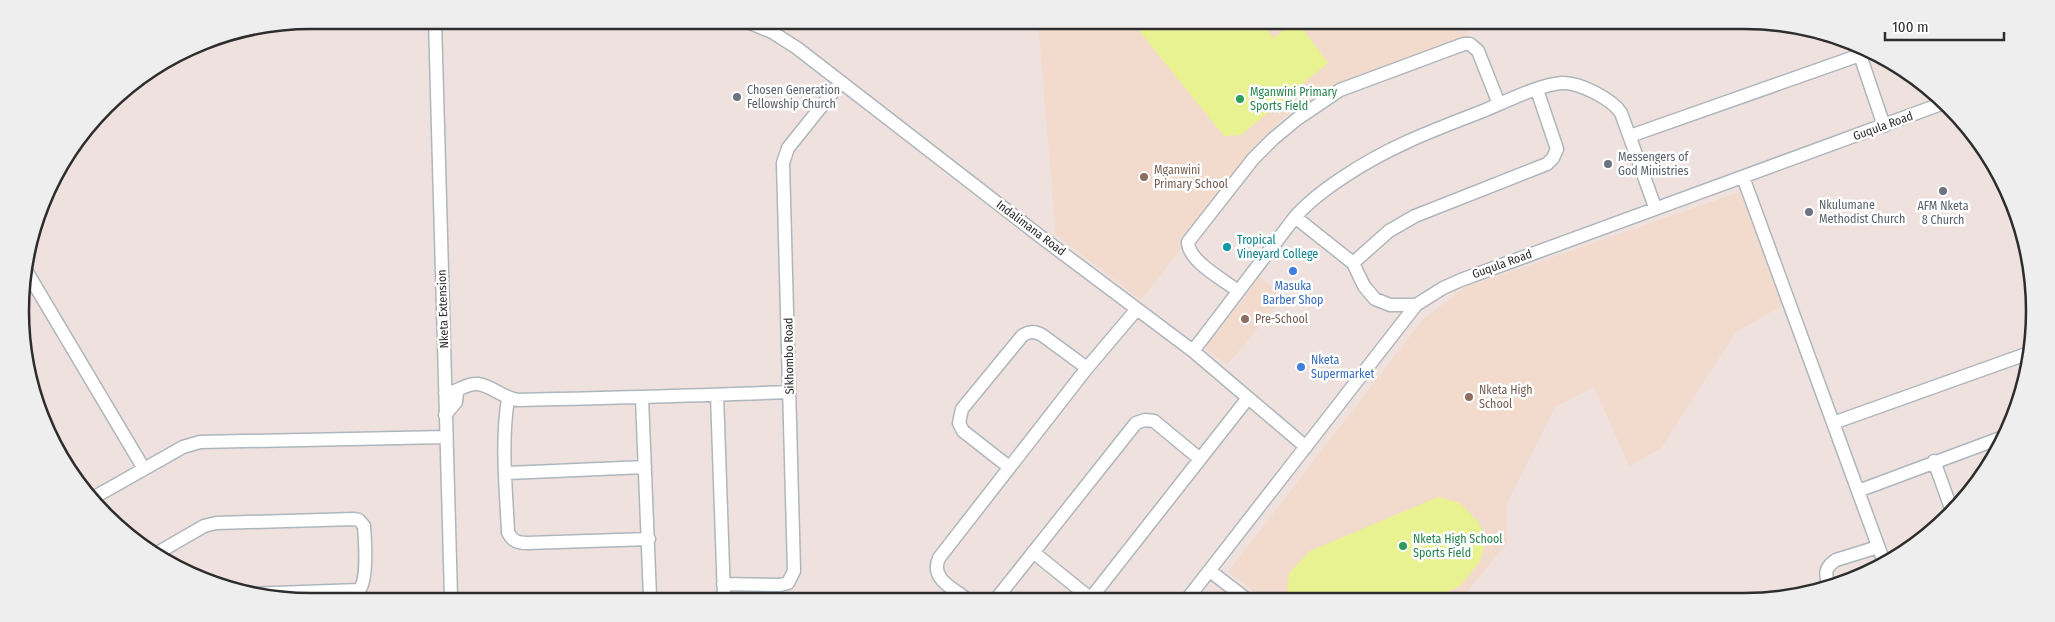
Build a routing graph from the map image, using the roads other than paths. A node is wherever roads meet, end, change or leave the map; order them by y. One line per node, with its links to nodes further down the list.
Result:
1 (435, 29): 21 (street, Nketa Extension)
2 (764, 29): 4 (street, Indalimana Road)
3 (1862, 54): 8 (street); 9 (street)
4 (841, 82): 17 (street, Indalimana Road); 22 (street, Sikhombo Road)
5 (1537, 90): 6 (street); 9 (street); 13 (street)
6 (1499, 104): 12 (street); 15 (street)
7 (1937, 105): 8 (street, Guqula Road)
8 (1884, 126): 10 (street, Guqula Road)
9 (1630, 136): 11 (street)
10 (1743, 177): 11 (street, Guqula Road); 27 (street)
11 (1654, 207): 16 (street, Guqula Road)
12 (1295, 217): 13 (street); 15 (street)
13 (1353, 263): 16 (street)
14 (31, 278): 35 (street)
15 (1238, 291): 18 (street)
16 (1416, 305): 30 (street, Guqula Road)
17 (1137, 309): 18 (street, Indalimana Road); 20 (street)
18 (1193, 351): 25 (street, Indalimana Road)
19 (2023, 355): 27 (street)
20 (1087, 368): 34 (street); 34 (street)
21 (451, 392): 26 (street); 28 (street, Nketa Extension)
22 (789, 392): 23 (street); 47 (street, Sikhombo Road)
23 (717, 395): 24 (street); 47 (street)
24 (642, 398): 26 (street); 33 (street)
25 (1248, 398): 30 (street, Indalimana Road); 31 (street)
26 (508, 399): 36 (street)
27 (1833, 423): 37 (street)
28 (446, 436): 35 (street); 49 (street, Nketa Extension)
29 (1995, 440): 32 (street)
30 (1306, 447): 45 (street, Guqula Road)
31 (1200, 459): 43 (street); 55 (street)
32 (1934, 462): 37 (street); 39 (street)
33 (645, 467): 36 (street); 40 (street)
34 (1009, 467): 52 (street)
35 (144, 469): 38 (street)
36 (506, 473): 40 (street)
37 (1858, 491): 41 (street)
38 (98, 495)
39 (1950, 504)
40 (649, 539): 50 (street)
41 (1878, 547): 44 (street); 46 (street)
42 (162, 550): 48 (street)
43 (1033, 552): 53 (street); 54 (street)
44 (1882, 557)
45 (1210, 571): 56 (street, Guqula Road); 57 (street)
46 (1827, 581)
47 (723, 584): 51 (street)
48 (289, 593)
49 (451, 593)
50 (650, 593)
51 (724, 593)
52 (959, 593)
53 (1001, 593)
54 (1084, 593)
55 (1094, 593)
56 (1192, 593)
57 (1239, 593)

